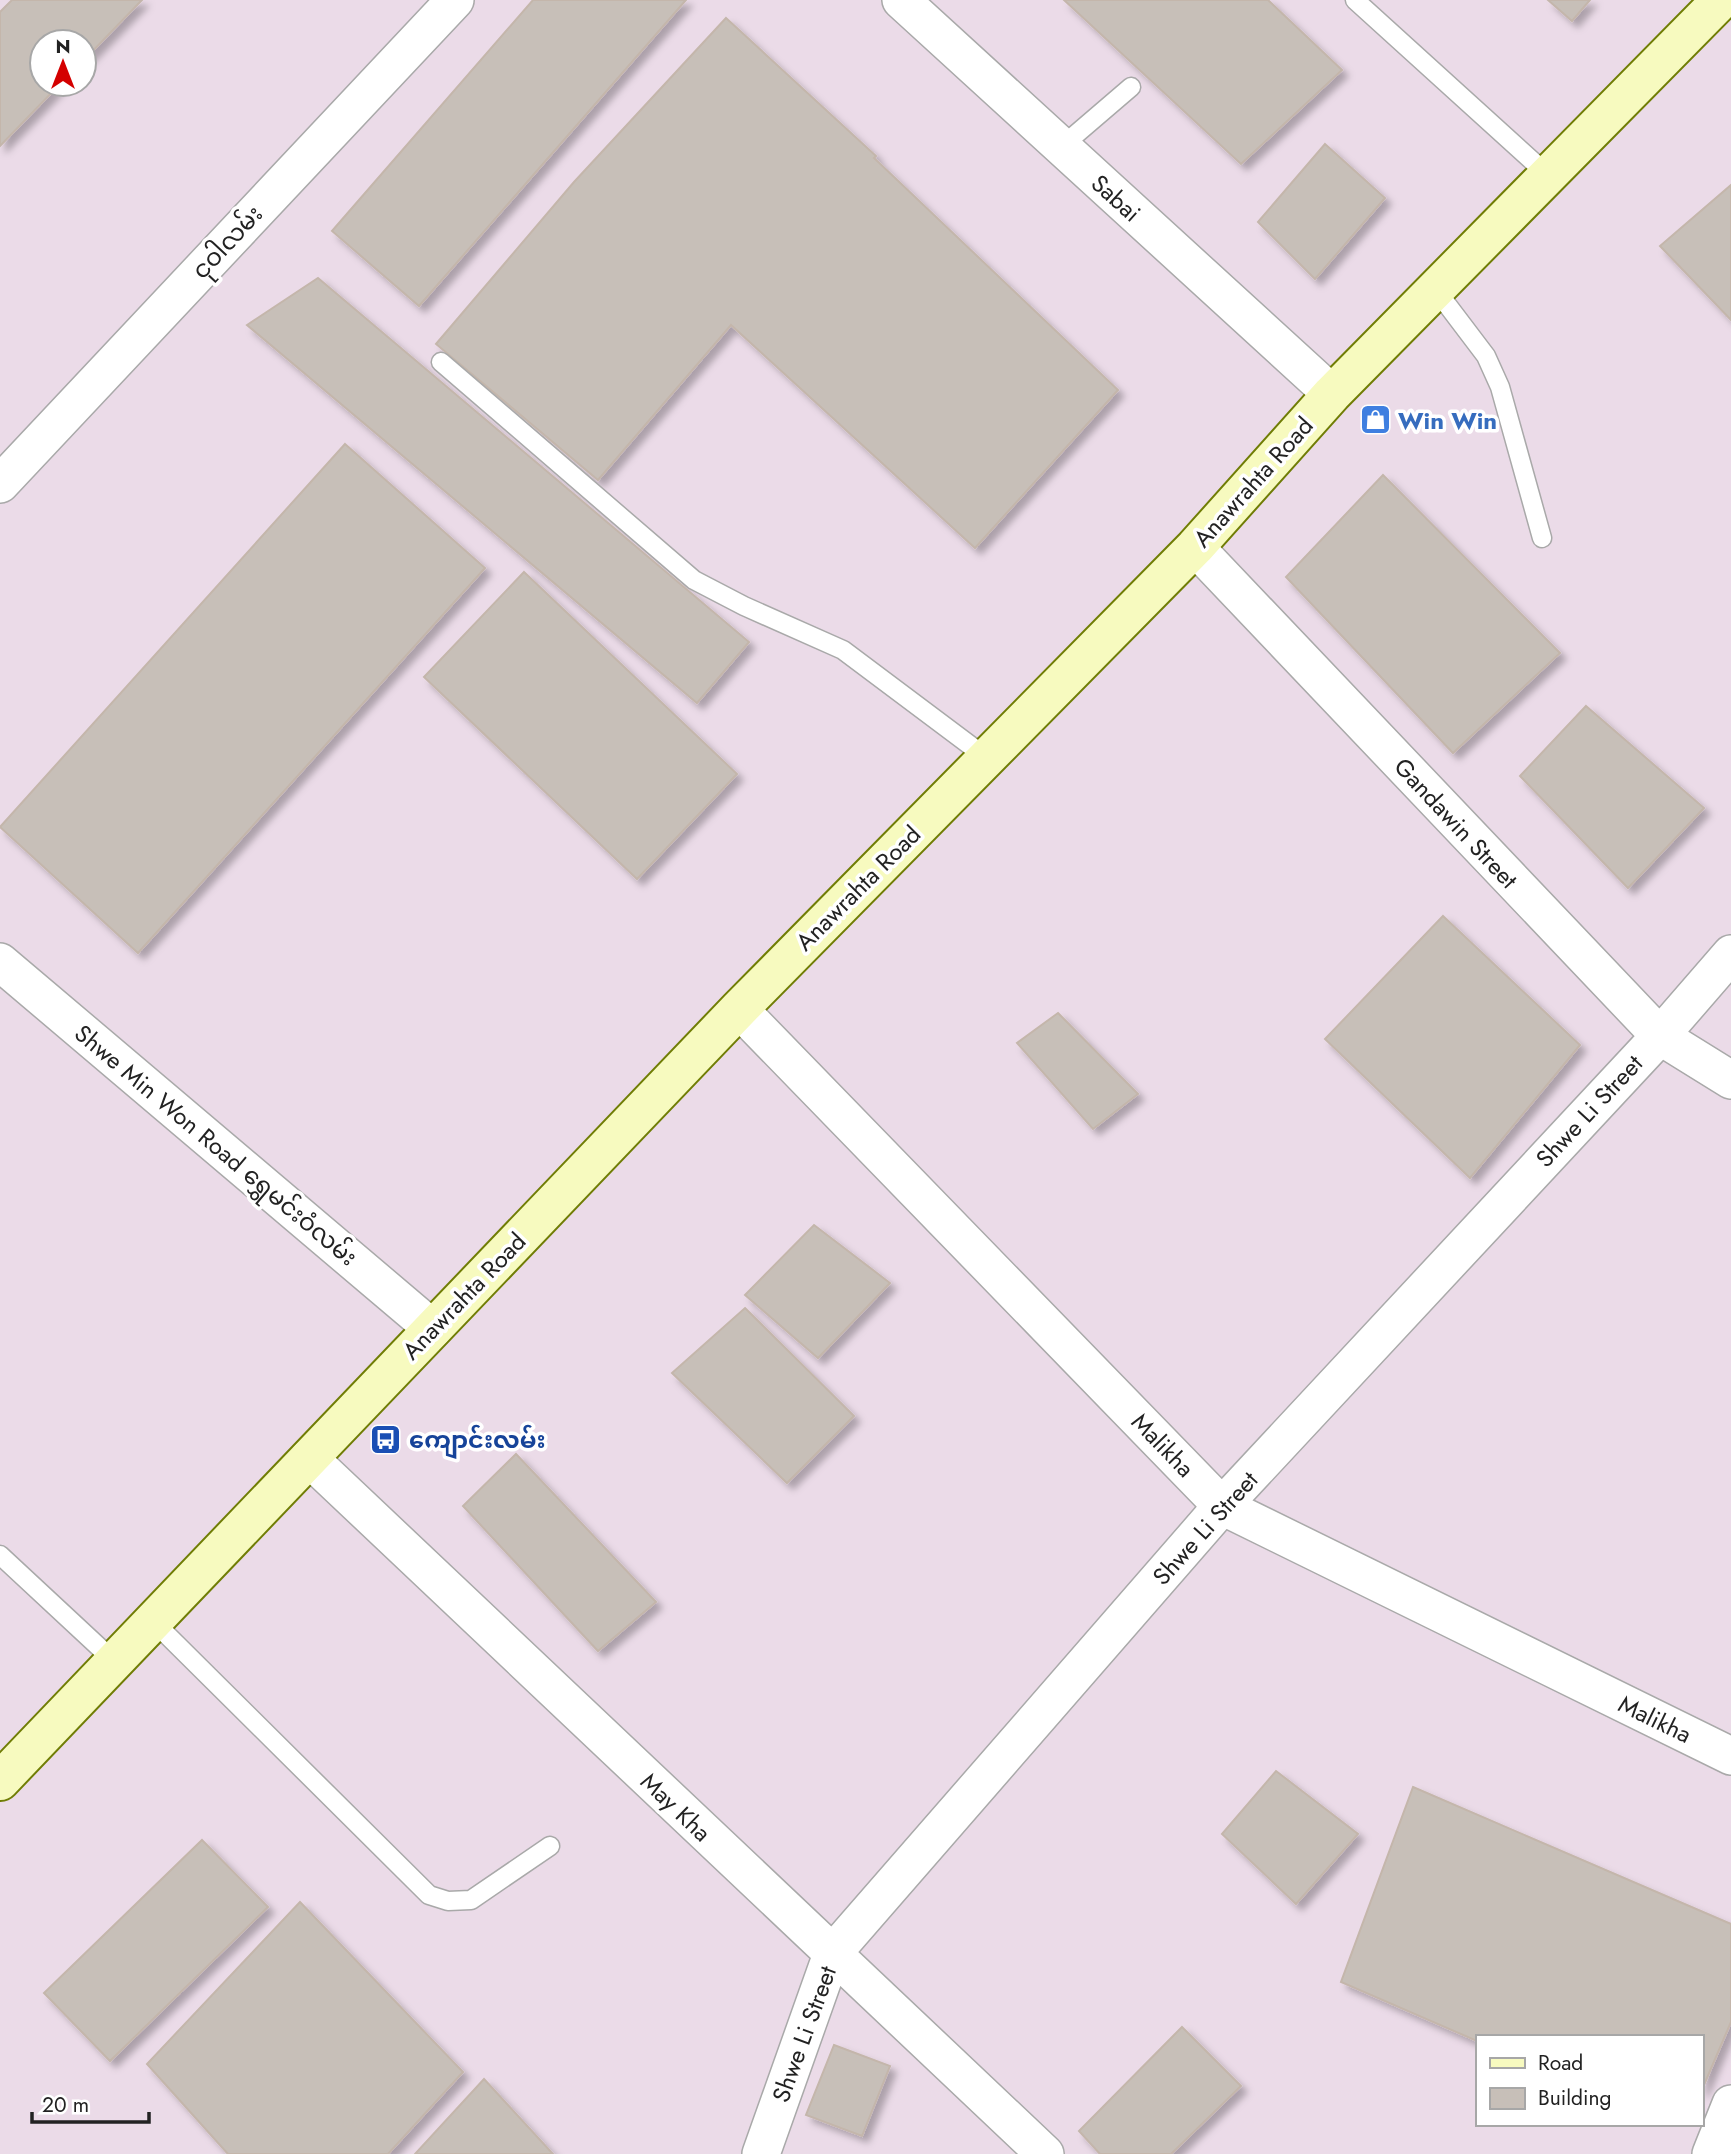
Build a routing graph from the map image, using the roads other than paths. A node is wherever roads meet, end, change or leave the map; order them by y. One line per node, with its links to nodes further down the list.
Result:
1 (455, 0): 11 (street, ငုဝါလမ်း)
2 (901, 0): 6 (street, Sabai)
3 (1355, 0): 7 (lane)
4 (1721, 0): 7 (main road, Anawrahta Road)
5 (1131, 87): 6 (lane)
6 (1060, 147): 10 (street, Sabai)
7 (1549, 176): 8 (main road, Anawrahta Road)
8 (1436, 290): 10 (main road, Anawrahta Road); 12 (lane)
9 (441, 362): 14 (lane)
10 (1332, 394): 13 (main road, Anawrahta Road)
11 (0, 484)
12 (1542, 538)
13 (1195, 547): 14 (main road, Anawrahta Road); 18 (street, Gandawin Street)
14 (987, 758): 17 (main road, Anawrahta Road)
15 (1731, 954): 18 (street, Shwe Li Street)
16 (0, 962): 20 (street, Shwe Min Won Road ရွှေမင်းဝံလမ်း)
17 (739, 1009): 20 (main road, Anawrahta Road); 22 (street, Malikha)
18 (1660, 1035): 19 (street, Gandawin Street); 22 (street, Shwe Li Street)
19 (1731, 1080)
20 (433, 1329): 21 (main road, Anawrahta Road)
21 (309, 1458): 24 (main road, Anawrahta Road); 29 (street, May Kha)
22 (1222, 1506): 26 (street, Malikha); 29 (street, Shwe Li Street)
23 (0, 1555): 25 (lane)
24 (153, 1621): 25 (main road, Anawrahta Road); 28 (lane)
25 (114, 1661): 27 (main road, Anawrahta Road)
26 (1731, 1756)
27 (0, 1781)
28 (550, 1846)
29 (832, 1954): 31 (street, Shwe Li Street); 32 (street, May Kha)
30 (1731, 2104): 33 (street)
31 (761, 2154)
32 (1045, 2154)
33 (1711, 2154)

